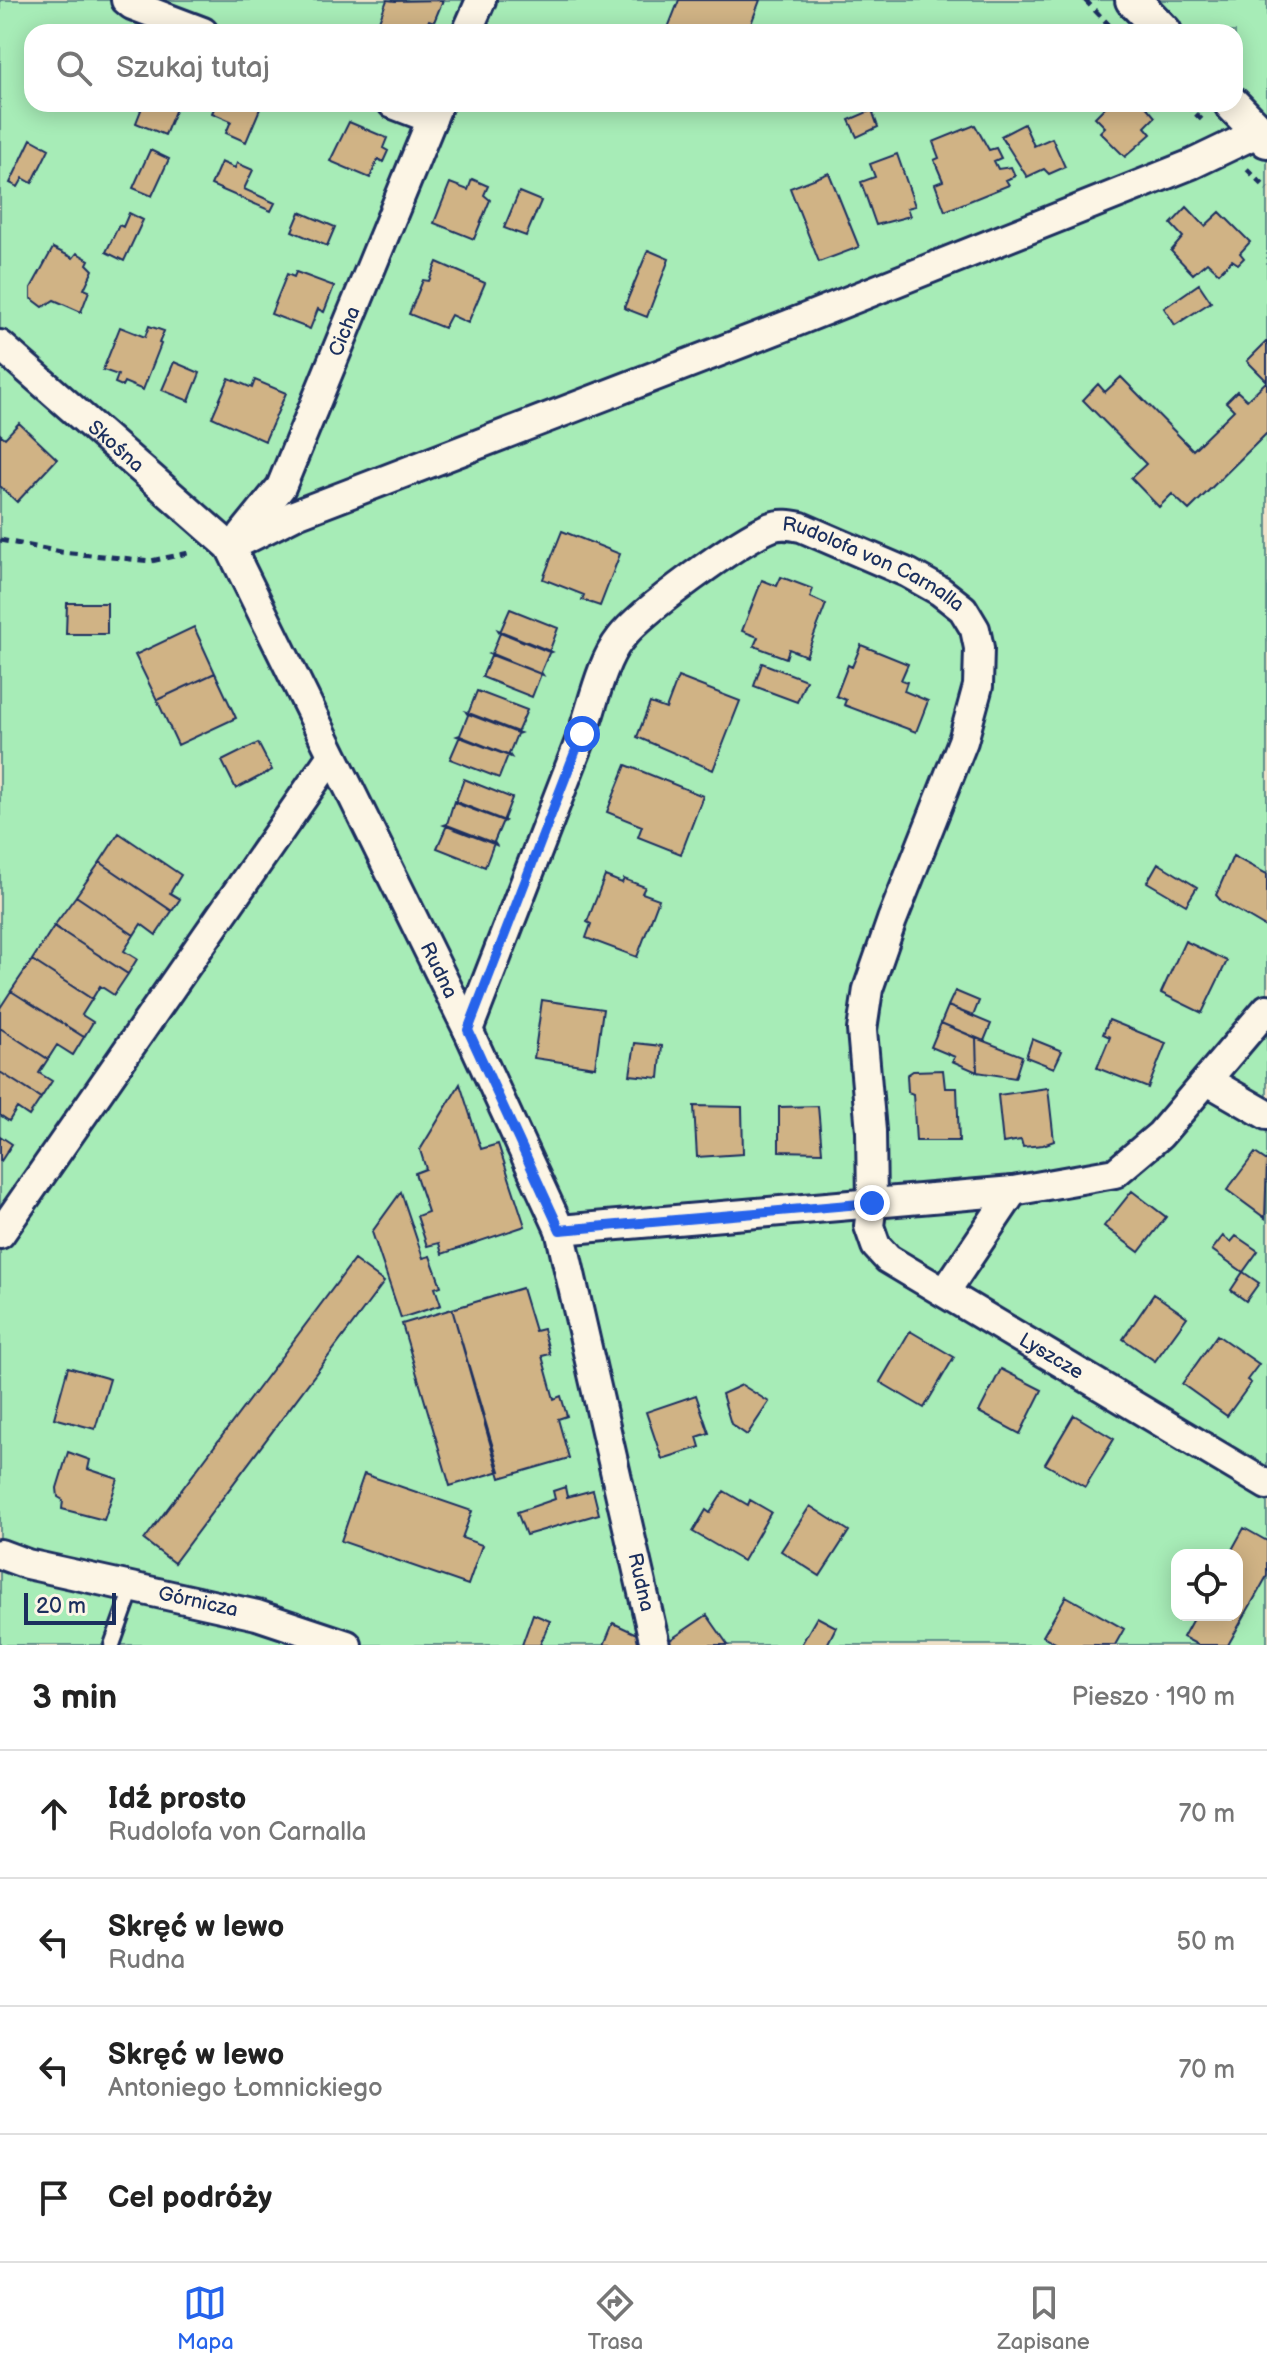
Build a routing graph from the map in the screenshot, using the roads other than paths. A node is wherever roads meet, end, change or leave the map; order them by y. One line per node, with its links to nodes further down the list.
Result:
1 (126, 0): 4 (street)
2 (481, 0): 5 (street)
3 (1133, 0): 6 (street)
4 (182, 24)
5 (470, 24)
6 (1156, 24)
7 (435, 112): 11 (street, Cicha)
8 (1240, 112): 9 (street)
9 (1263, 136): 11 (street)
10 (0, 345): 11 (street, Skośna)
11 (224, 543): 12 (street, Rudna)
12 (331, 757): 14 (street, Rudna); 20 (street)
13 (1267, 1009): 15 (street)
14 (468, 1030): 18 (street, Rudolofa von Carnalla); 19 (street, Rudna)
15 (1208, 1081): 16 (street); 17 (street)
16 (1267, 1115)
17 (1013, 1191): 18 (street); 21 (street)
18 (872, 1203): 19 (street); 21 (street, Lyszcze)
19 (560, 1230): 29 (street, Rudna)
20 (0, 1234)
21 (945, 1292): 22 (street, Lyszcze)
22 (1267, 1485)
23 (0, 1554): 24 (street, Górnicza)
24 (27, 1564): 25 (street); 26 (street, Górnicza)
25 (0, 1579)
26 (132, 1589): 27 (lane); 28 (street, Górnicza)
27 (112, 1645)
28 (347, 1645)
29 (655, 1645)

